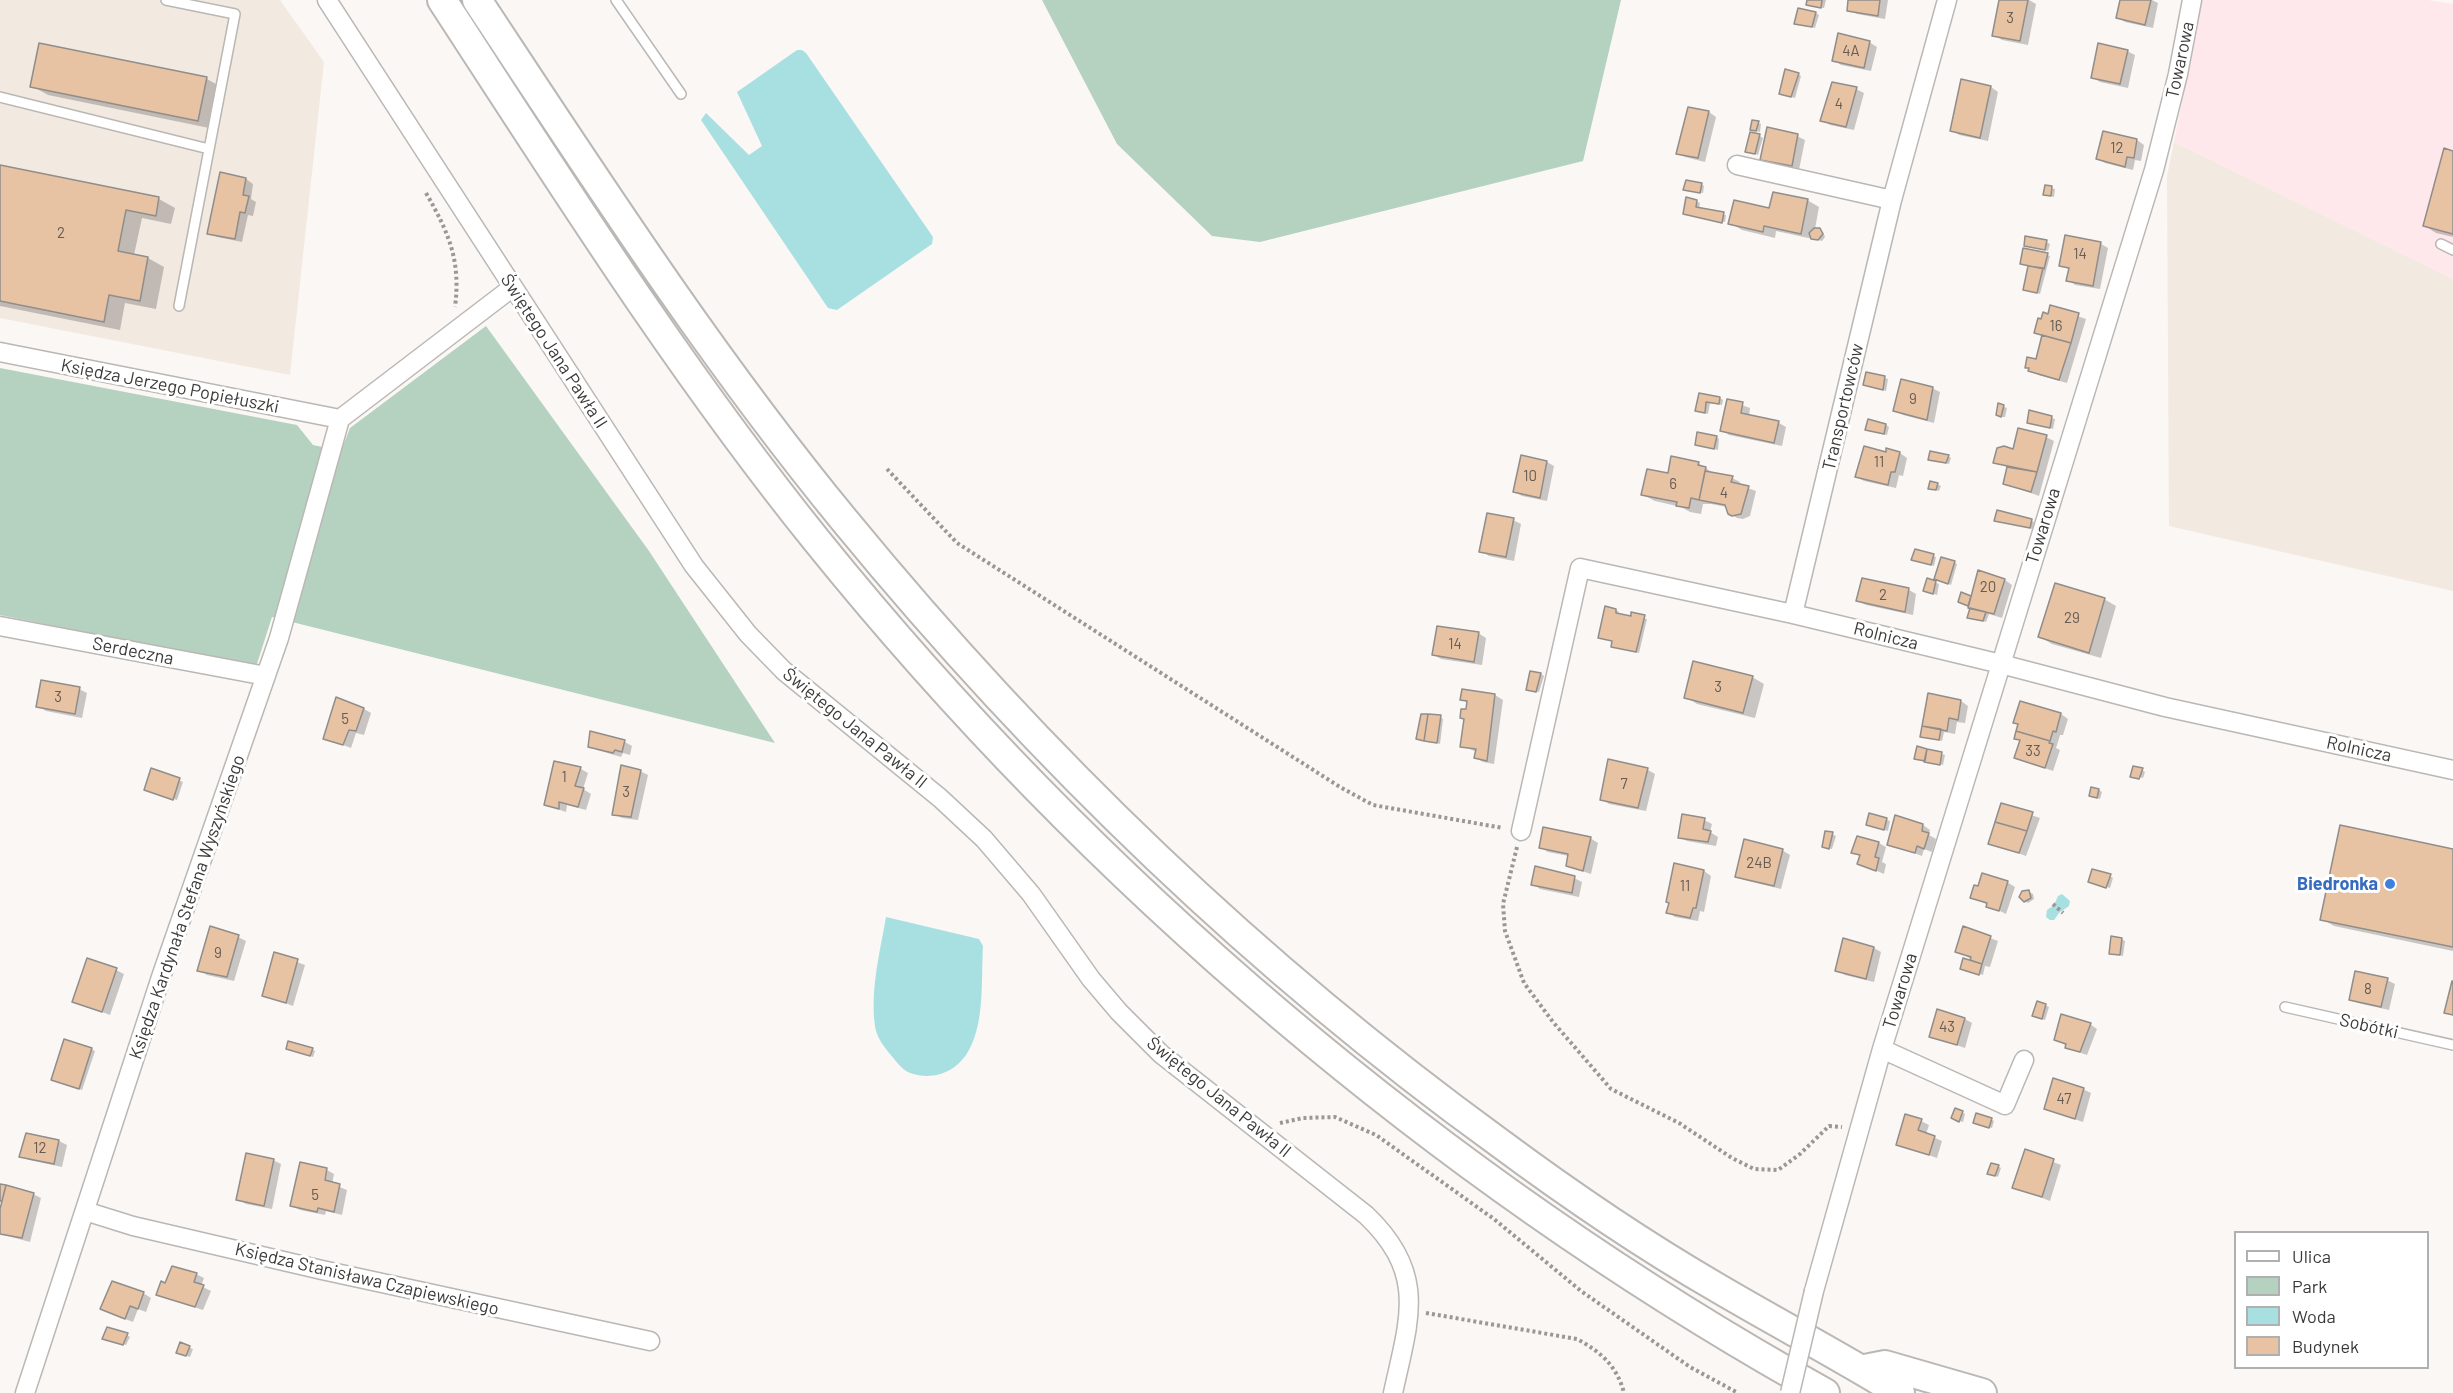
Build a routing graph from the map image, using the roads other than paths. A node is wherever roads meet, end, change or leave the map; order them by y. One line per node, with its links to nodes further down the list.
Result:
1 (166, 0): 10 (lane)
2 (327, 0): 15 (street, Świętego Jana Pawła II)
3 (442, 0): 35 (main road)
4 (477, 0): 31 (main road)
5 (616, 0): 8 (lane)
6 (1947, 0): 12 (street, Transportowców)
7 (2192, 0): 21 (street, Towarowa)
8 (681, 94)
9 (0, 97): 10 (lane)
10 (209, 149): 16 (lane)
11 (1737, 165): 12 (street)
12 (1892, 200): 19 (street, Transportowców)
13 (2441, 244): 14 (lane)
14 (2453, 250)
15 (513, 288): 18 (street); 33 (street, Świętego Jana Pawła II)
16 (179, 306)
17 (0, 352): 18 (street, Księdza Jerzego Popiełuszki)
18 (340, 418): 22 (street, Księdza Kardynała Stefana Wyszyńskiego)
19 (1793, 614): 21 (street, Rolnicza); 24 (street, Rolnicza)
20 (0, 626): 22 (street, Serdeczna)
21 (2001, 664): 23 (street, Rolnicza); 27 (street, Towarowa)
22 (266, 676): 29 (street, Księdza Kardynała Stefana Wyszyńskiego)
23 (2453, 770)
24 (1521, 831)
25 (2285, 1007): 26 (lane, Sobótki)
26 (2453, 1045)
27 (1882, 1049): 28 (street, Towarowa); 34 (street, Towarowa, bridge)
28 (2024, 1060)
29 (85, 1211): 30 (street, Księdza Stanisława Czapiewskiego); 32 (street, Księdza Kardynała Stefana Wyszyńskiego)
30 (650, 1341)
31 (1861, 1369): 36 (main road); 37 (main road)
32 (25, 1393)
33 (1393, 1393)
34 (1790, 1393)
35 (1825, 1393)
36 (1900, 1393)
37 (1982, 1393)

